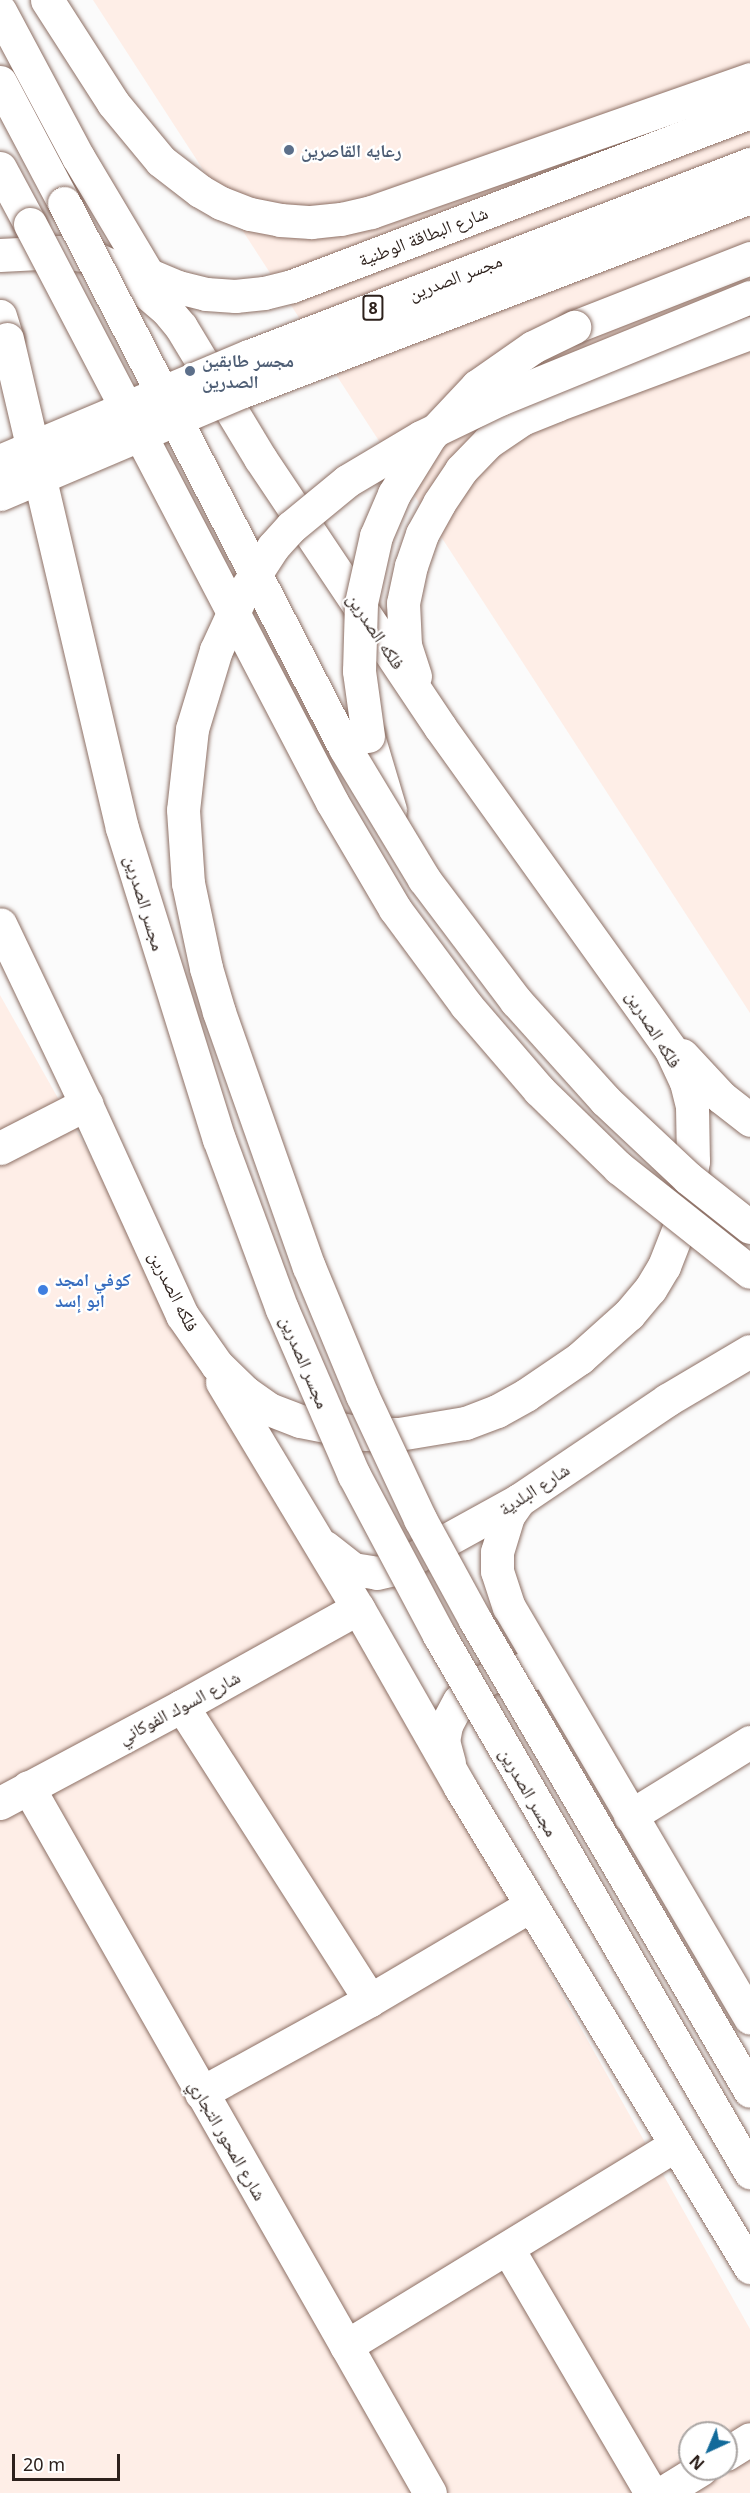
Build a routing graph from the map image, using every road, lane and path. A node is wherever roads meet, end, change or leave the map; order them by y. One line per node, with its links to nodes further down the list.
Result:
1 (47, 0): 3 (main road)
2 (0, 11): 12 (main road)
3 (750, 79)
4 (0, 82): 20 (main road, bridge)
5 (750, 112): 12 (main road, شارع البطاقة الوطنية)
6 (750, 164): 17 (main road, مجسر الصدرين / 8, bridge)
7 (0, 168): 27 (main road, bridge)
8 (750, 197): 18 (main road, مجسر الصدرين / 8, bridge)
9 (0, 255): 10 (main road, فلكه الصدرين)
10 (90, 256): 12 (main road, شارع البطاقة الوطنية); 15 (main road, فلكه الصدرين)
11 (750, 258): 20 (main road, bridge)
12 (148, 275): 15 (main road)
13 (750, 297): 45 (main road, bridge)
14 (0, 316): 48 (main road, مجسر الصدرين, bridge)
15 (181, 327): 19 (main road, فلكه الصدرين)
16 (750, 333): 19 (main road)
17 (0, 461)
18 (0, 494)
19 (440, 727): 22 (main road, فلكه الصدرين)
20 (424, 879): 26 (main road, bridge)
21 (0, 924): 23 (main road, فلكه الصدرين)
22 (642, 1006): 24 (main road); 28 (main road, فلكه الصدرين)
23 (86, 1104): 25 (main road); 28 (main road, فلكه الصدرين)
24 (748, 1119)
25 (0, 1148)
26 (750, 1227)
27 (750, 1272)
28 (182, 1315): 33 (main road)
29 (750, 1351): 31 (main road, شارع البلدية)
30 (750, 1376): 31 (main road)
31 (667, 1400): 32 (main road, شارع البلدية)
32 (519, 1500): 33 (main road, شارع البلدية); 36 (main road)
33 (314, 1534): 34 (main road)
34 (358, 1608): 35 (main road, شارع السوك الفوكاني); 39 (main road)
35 (182, 1706): 38 (main road, شارع السوك الفوكاني); 43 (main road)
36 (569, 1710): 39 (main road); 41 (main road)
37 (750, 1742): 41 (main road)
38 (28, 1787): 40 (main road, شارع السوك الفوكاني); 46 (main road, شارع المحور التجاري)
39 (460, 1787): 42 (main road)
40 (0, 1803)
41 (630, 1816): 44 (main road)
42 (531, 1905): 43 (main road); 47 (main road)
43 (370, 2000): 46 (main road)
44 (750, 2018)
45 (750, 2091)
46 (201, 2093): 51 (main road, شارع المحور التجاري)
47 (675, 2145): 49 (main road); 50 (main road)
48 (750, 2172)
49 (508, 2249): 51 (main road); 54 (main road)
50 (750, 2267)
51 (346, 2346): 53 (main road, شارع المحور التجاري)
52 (682, 2481): 55 (main road)
53 (430, 2493)
54 (651, 2493)
55 (662, 2493)

